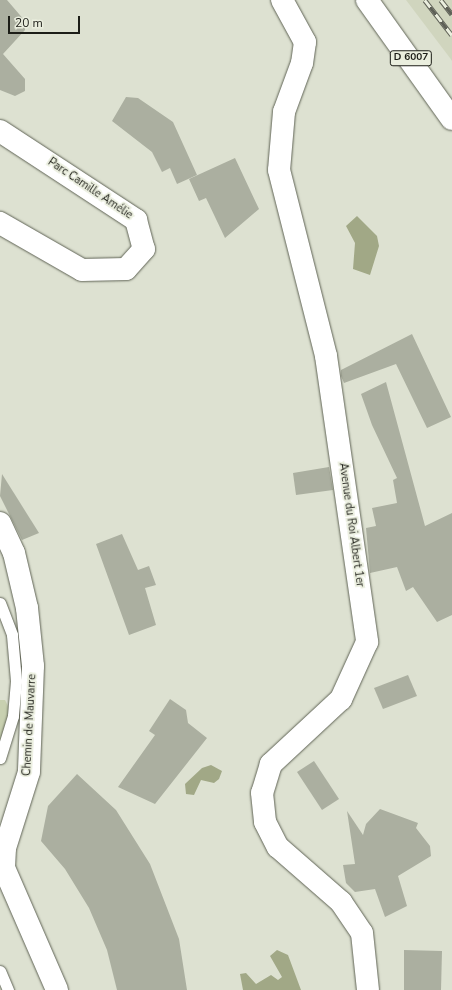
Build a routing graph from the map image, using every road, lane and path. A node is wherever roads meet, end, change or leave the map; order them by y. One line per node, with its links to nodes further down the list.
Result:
1 (282, 0): 12 (street, Avenue du Roi Albert 1er)
2 (367, 0): 3 (street, D 6007)
3 (452, 118)
4 (0, 131): 5 (street, Parc Camille Amélie)
5 (0, 223)
6 (0, 522): 11 (street, Chemin de Mauvarre)
7 (0, 603): 8 (lane)
8 (0, 758)
9 (0, 971): 10 (lane)
10 (8, 990)
11 (57, 990)
12 (368, 990)

